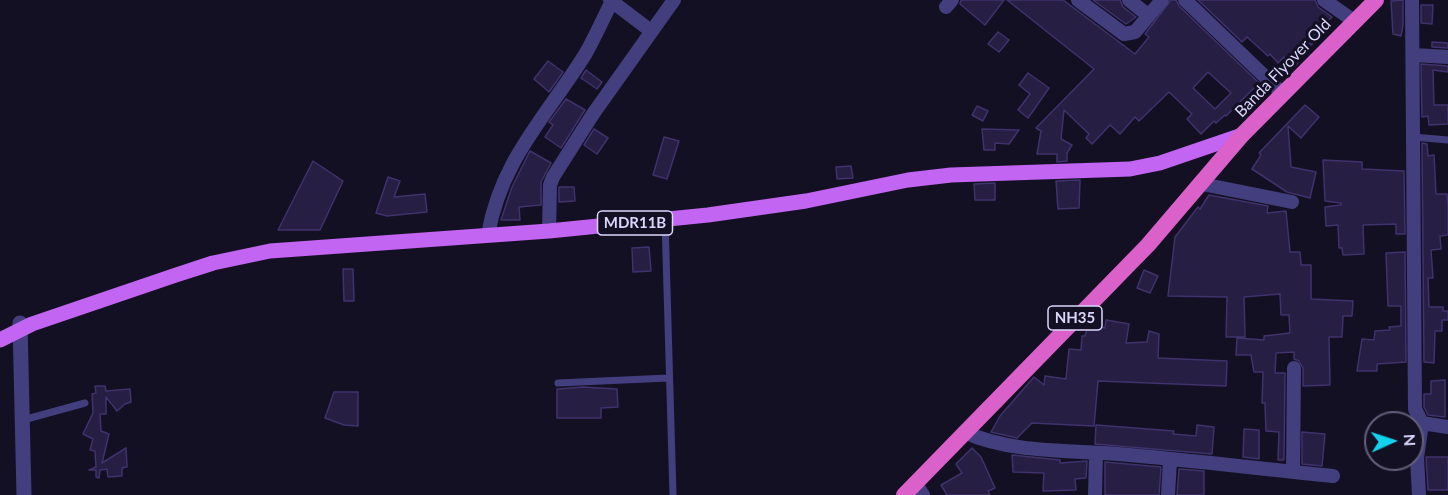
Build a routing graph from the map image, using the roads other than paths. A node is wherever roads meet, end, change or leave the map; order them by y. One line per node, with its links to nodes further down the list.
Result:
1 (674, 0): 12 (street)
2 (1078, 0): 10 (street)
3 (1129, 0): 10 (street)
4 (1162, 0): 10 (street)
5 (1185, 0): 15 (street)
6 (1324, 0): 11 (street)
7 (1376, 0): 11 (highway, Banda Flyover Old / NH35)
8 (1412, 0): 13 (street)
9 (610, 2): 12 (street); 23 (street)
10 (1149, 16)
11 (1354, 21): 15 (highway, Banda Flyover Old / NH35)
12 (651, 31): 22 (street)
13 (1414, 55): 14 (street); 17 (street)
14 (1448, 57)
15 (1283, 94): 16 (highway, Banda Flyover Old / NH35)
16 (1242, 135): 19 (highway, NH35); 21 (main road, MDR11B)
17 (1413, 137): 18 (lane); 31 (street)
18 (1448, 140)
19 (1202, 184): 20 (street); 35 (highway, NH35)
20 (1292, 202)
21 (665, 220): 22 (main road, MDR11B); 28 (lane)
22 (549, 231): 23 (main road, MDR11B)
23 (488, 235): 24 (main road, MDR11B)
24 (24, 326): 25 (main road, MDR11B); 26 (main road, MDR11B); 32 (street)
25 (0, 329)
26 (0, 340)
27 (1294, 368): 39 (street)
28 (668, 378): 29 (lane); 43 (lane)
29 (558, 383)
30 (85, 403): 32 (lane)
31 (1416, 411)
32 (21, 420): 42 (street)
33 (1424, 423): 34 (street)
34 (1448, 427)
35 (964, 432): 36 (street); 41 (highway, NH35)
36 (1096, 453): 37 (street); 44 (street)
37 (1170, 460): 39 (street); 45 (street)
38 (1418, 471): 46 (street)
39 (1293, 472): 40 (street)
40 (1334, 476)
41 (914, 491)
42 (24, 495)
43 (673, 495)
44 (1095, 495)
45 (1168, 495)
46 (1419, 495)

